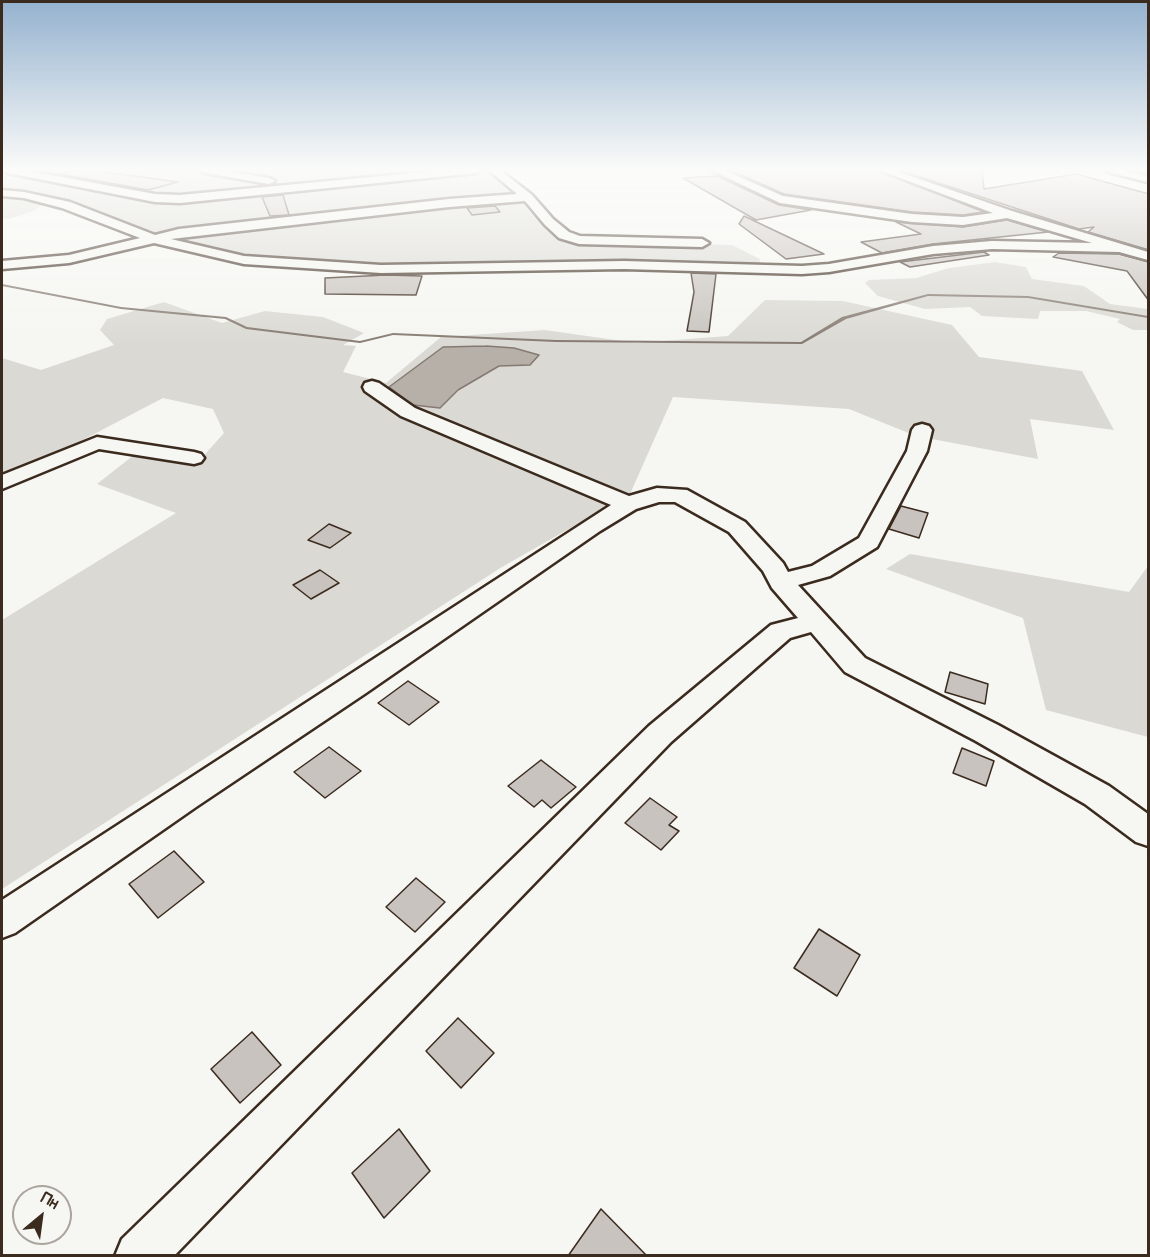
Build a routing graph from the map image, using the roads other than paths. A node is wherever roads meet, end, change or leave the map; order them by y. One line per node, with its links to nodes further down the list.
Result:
1 (123, 229): 6 (street)
2 (127, 229): 6 (street)
3 (220, 229): 6 (street)
4 (557, 229): 7 (street)
5 (1055, 229): 8 (street)
6 (154, 239): 8 (street); 10 (street)
7 (702, 243)
8 (1117, 248): 9 (street)
9 (1149, 256)
10 (2, 265)
11 (372, 387): 15 (street)
12 (922, 430): 16 (street)
13 (194, 458): 14 (street)
14 (2, 483)
15 (628, 504): 16 (street); 19 (street)
16 (781, 582): 17 (street)
17 (816, 622): 18 (street); 20 (street)
18 (1149, 832)
19 (2, 921)
20 (139, 1256)

